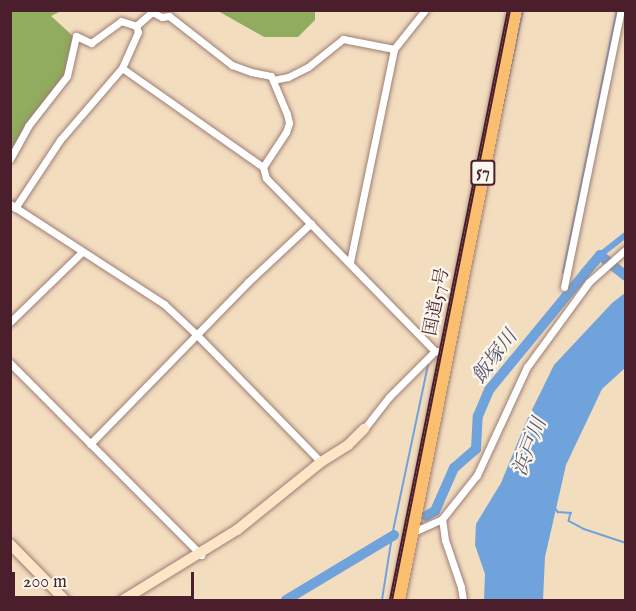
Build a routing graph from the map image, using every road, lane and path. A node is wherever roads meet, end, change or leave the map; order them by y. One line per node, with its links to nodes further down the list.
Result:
1 (425, 10): 5 (street)
2 (515, 10): 18 (highway, 国道57号 / 57)
3 (621, 10): 15 (street)
4 (136, 26): 6 (street); 7 (street); 8 (street)
5 (394, 49): 7 (street); 14 (street)
6 (122, 68): 9 (street); 10 (street)
7 (273, 80): 9 (street)
8 (10, 159)
9 (263, 167): 11 (street)
10 (13, 206): 13 (street)
11 (311, 223): 14 (street); 17 (street)
12 (626, 249): 23 (street)
13 (81, 252): 16 (street); 17 (street)
14 (350, 262): 18 (street)
15 (564, 287)
16 (10, 322)
17 (197, 335): 21 (street); 22 (street)
18 (441, 352): 20 (street); 24 (highway, 国道57号 / 57)
19 (10, 363): 21 (street)
20 (364, 429): 22 (street)
21 (90, 444): 26 (street)
22 (321, 462): 26 (street)
23 (442, 519): 24 (street); 30 (street)
24 (410, 534): 29 (highway, 国道57号 / 57)
25 (10, 544): 27 (street)
26 (201, 555): 28 (street)
27 (65, 600)
28 (123, 600)
29 (398, 600)
30 (463, 600)

